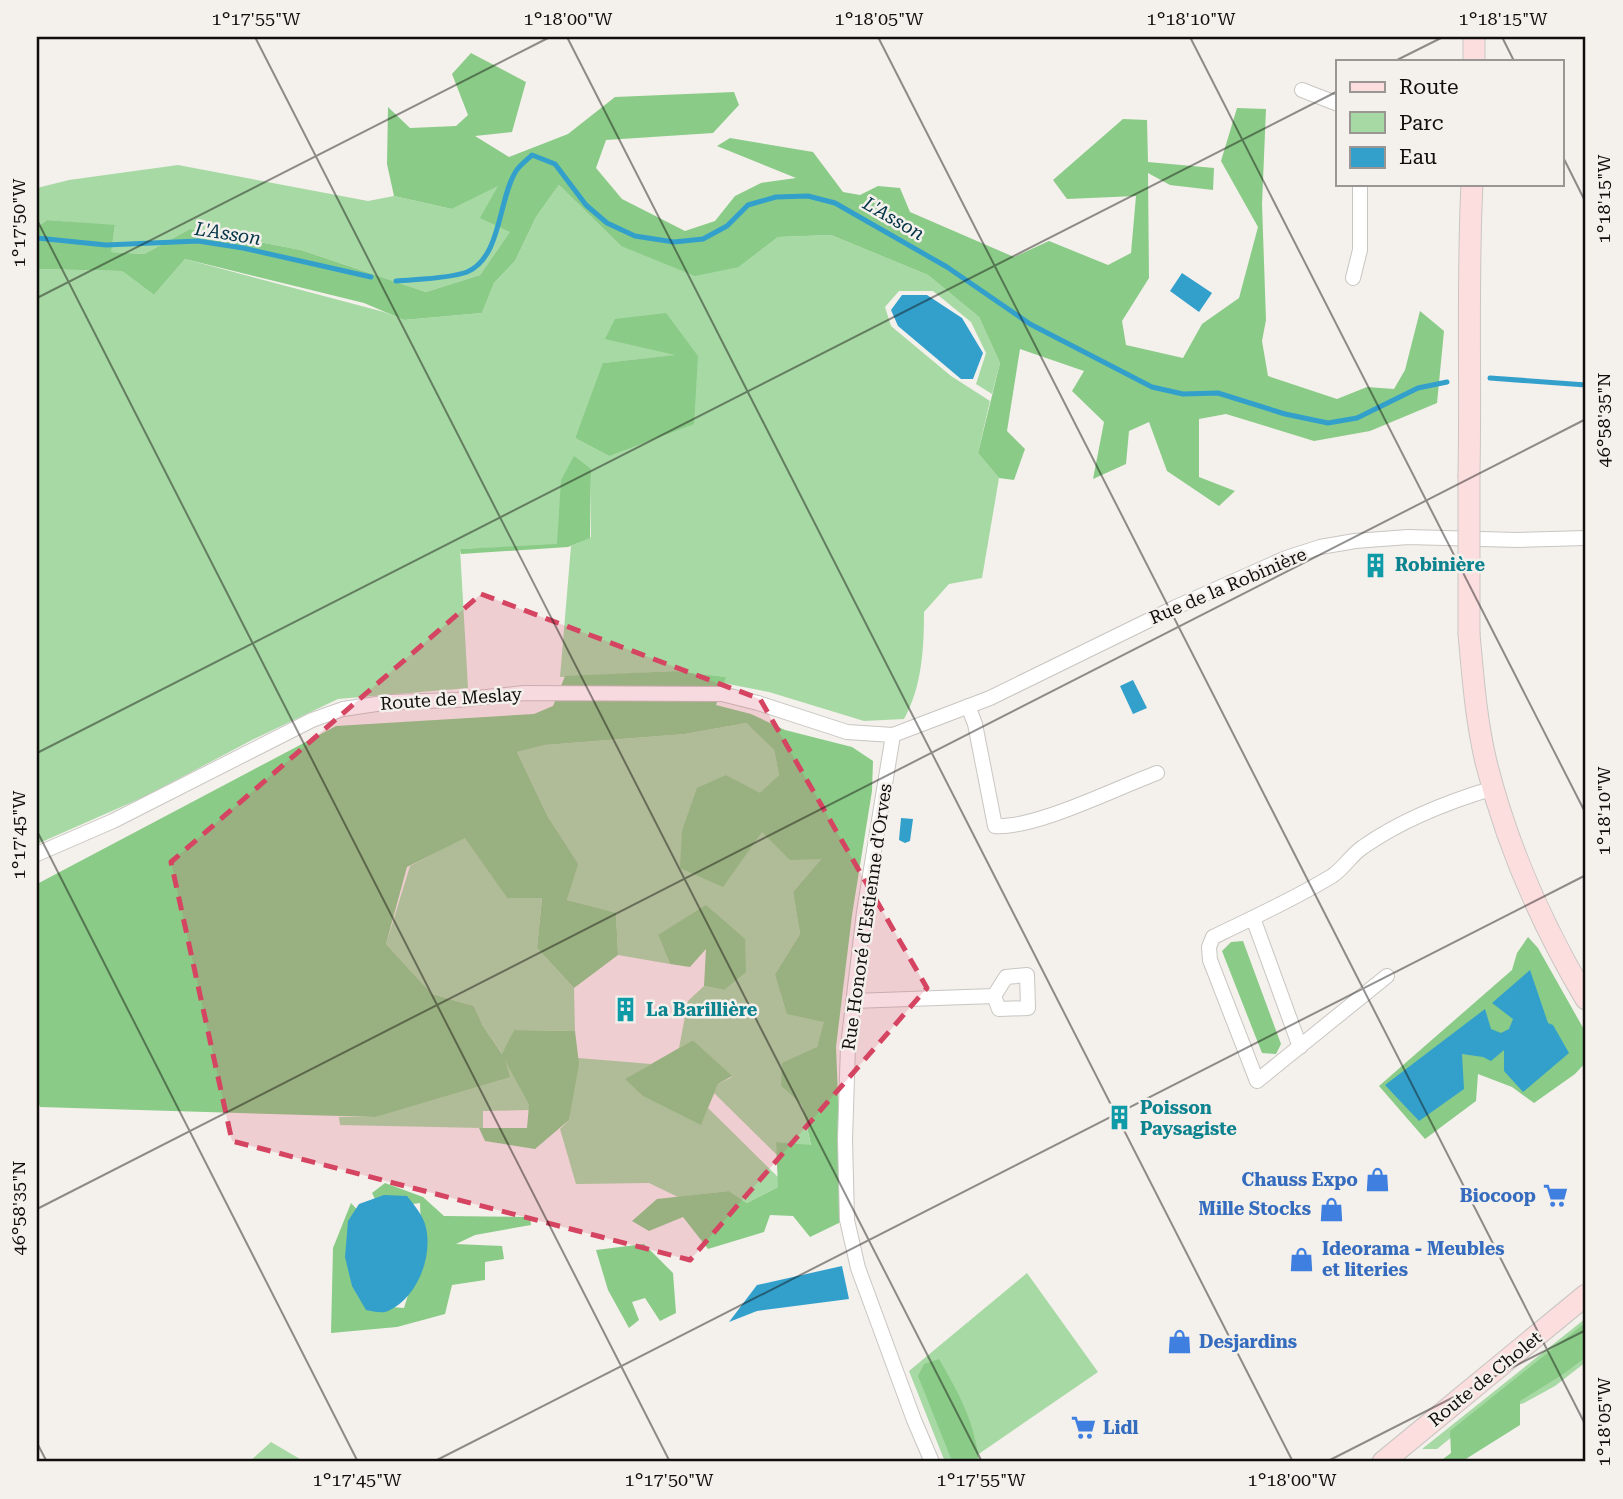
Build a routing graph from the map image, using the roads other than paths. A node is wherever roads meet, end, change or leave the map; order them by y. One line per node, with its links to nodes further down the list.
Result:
1 (1474, 37): 2 (main road)
2 (1474, 60)
3 (1302, 90): 4 (street)
4 (1336, 103)
5 (1360, 186): 7 (street)
6 (1472, 186): 12 (main road, bridge)
7 (1353, 278)
8 (1586, 538): 9 (street, Rue de la Robinière)
9 (968, 706): 10 (street, Rue de la Robinière); 11 (street)
10 (893, 735): 13 (street, Route de Meslay); 18 (street, Rue Honoré d'Estienne d'Orves)
11 (1157, 773)
12 (1494, 788): 14 (street); 17 (main road)
13 (37, 854)
14 (1253, 918): 19 (street); 19 (street)
15 (1387, 976): 19 (street)
16 (994, 996): 18 (street)
17 (1586, 999)
18 (853, 1000): 21 (street, Rue Honoré d'Estienne d'Orves)
19 (1300, 1047)
20 (1586, 1296): 22 (main road, Route de Cholet)
21 (932, 1462)
22 (1383, 1462)

